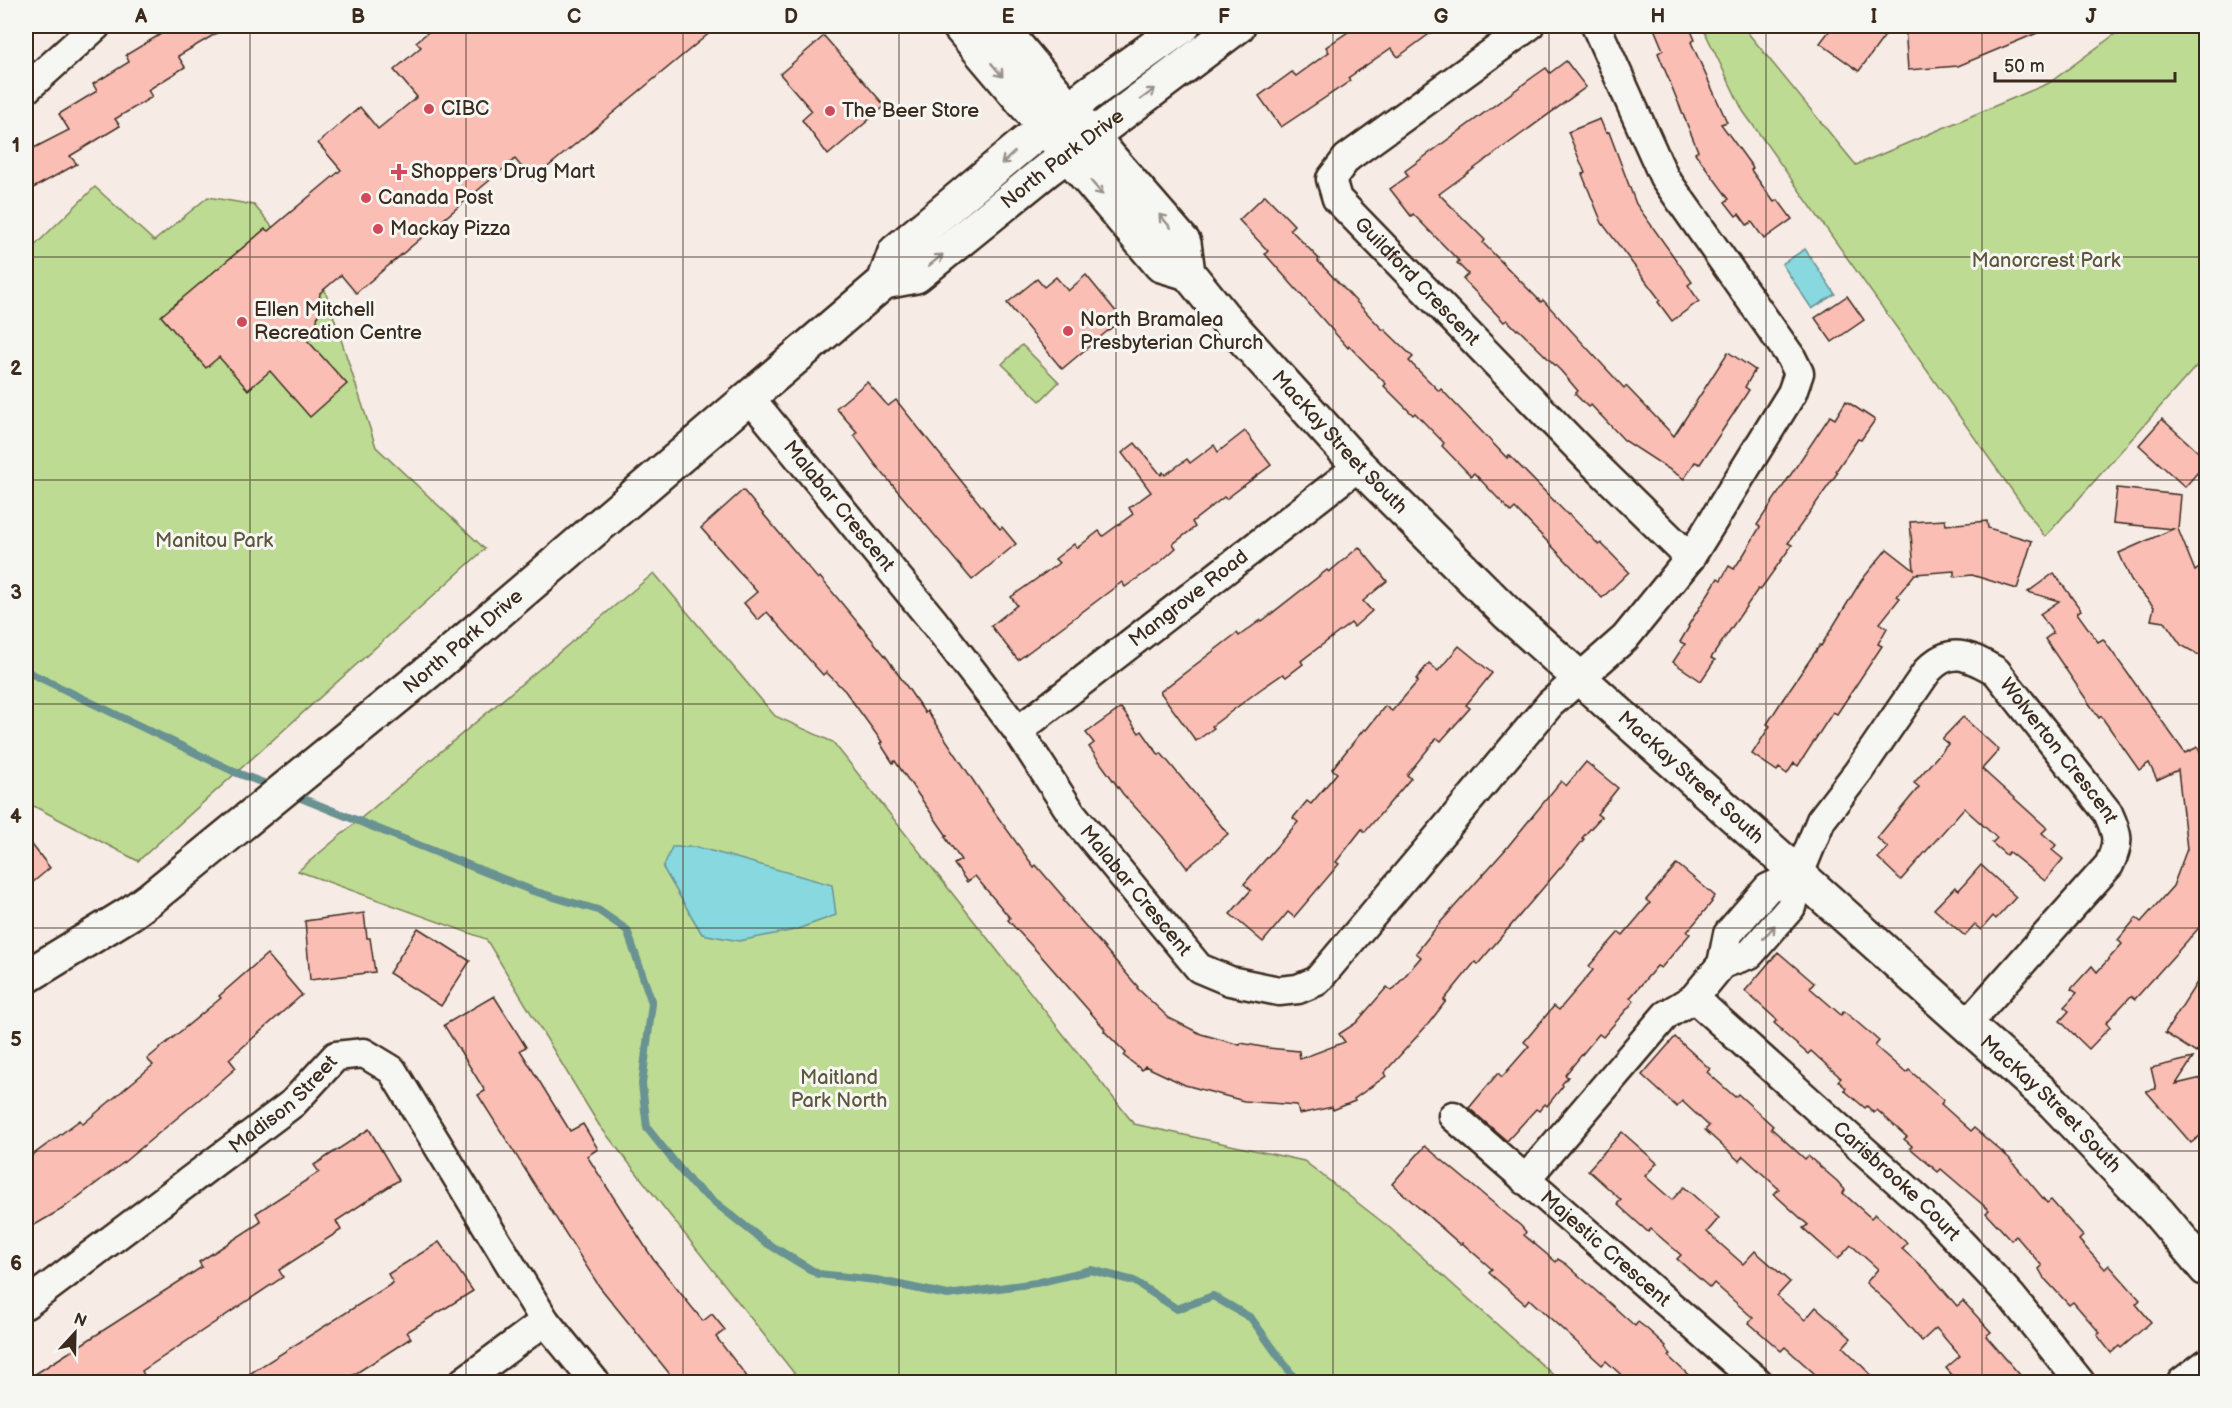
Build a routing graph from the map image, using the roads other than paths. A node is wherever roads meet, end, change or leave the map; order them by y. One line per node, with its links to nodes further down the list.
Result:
1 (96, 26): 8 (street)
2 (959, 26): 9 (street, one-way to 9)
3 (1000, 26): 9 (street)
4 (1183, 26): 9 (street, North Park Drive)
5 (1238, 26): 10 (street, North Park Drive, one-way to 5)
6 (1529, 26): 14 (street, Guildford Crescent)
7 (1596, 26): 14 (street)
8 (26, 89)
9 (1057, 118): 10 (street, MacKay Street South); 11 (street, North Park Drive, one-way to 11)
10 (1080, 145): 11 (street, North Park Drive, one-way to 10); 13 (street, MacKay Street South)
11 (884, 282): 12 (street, North Park Drive)
12 (750, 398): 16 (street, Malabar Crescent); 18 (street, North Park Drive)
13 (1359, 466): 15 (street, MacKay Street South); 16 (street, Mangrove Road)
14 (1690, 558): 15 (street)
15 (1579, 678): 16 (street, Malabar Crescent); 17 (street, MacKay Street South)
16 (1018, 731)
17 (1799, 874): 19 (street); 20 (street, MacKay Street South); 20 (street, Wolverton Crescent)
18 (26, 977)
19 (1694, 999): 22 (street); 30 (street, Carisbrooke Court)
20 (1968, 1024): 23 (street, MacKay Street South)
21 (1453, 1116): 22 (street, Majestic Crescent)
22 (1525, 1180): 29 (street, Majestic Crescent)
23 (2206, 1269)
24 (26, 1304): 25 (street, Madison Street)
25 (545, 1321): 27 (street); 28 (street, Madison Street)
26 (2206, 1364): 31 (street)
27 (464, 1383)
28 (595, 1383)
29 (1758, 1383)
30 (2080, 1383)
31 (2182, 1383)

